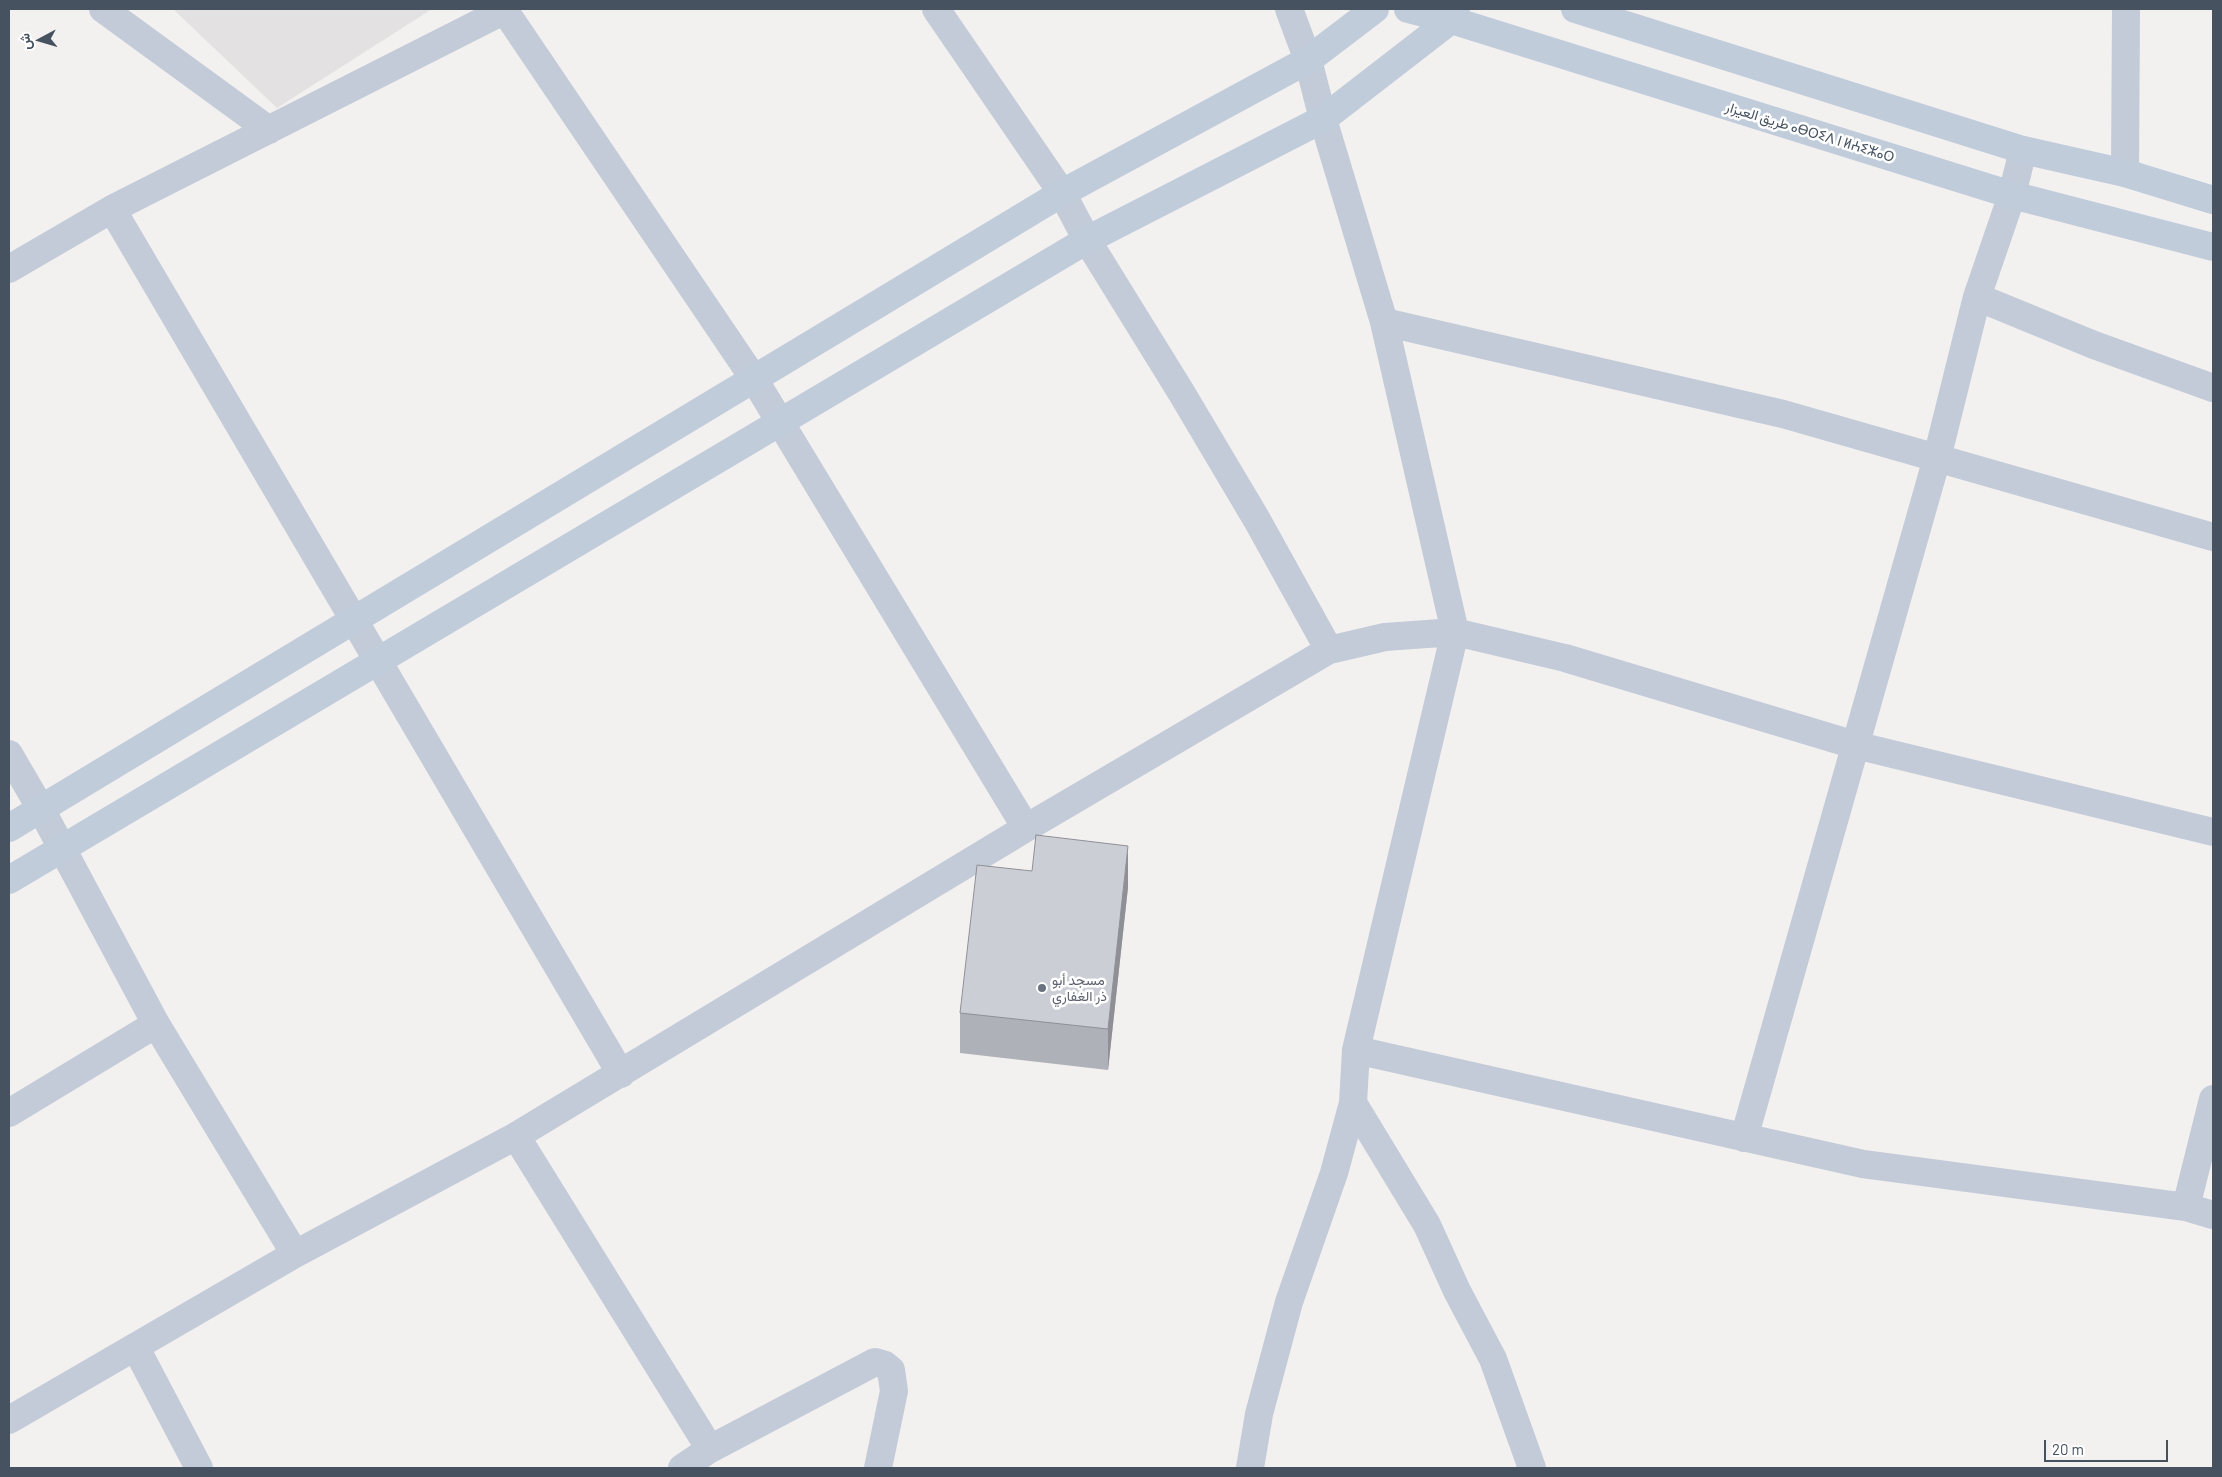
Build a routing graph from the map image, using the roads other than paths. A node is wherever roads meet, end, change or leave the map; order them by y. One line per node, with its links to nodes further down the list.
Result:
1 (104, 9): 12 (street)
2 (936, 9): 15 (street)
3 (1289, 9): 10 (street)
4 (1375, 9): 10 (main road)
5 (1408, 9): 9 (main road, طريق العيزار ⴰⴱⵔⵉⴷ ⵏ ⵍⵄⵉⵣⴰⵔ)
6 (1575, 9): 13 (main road)
7 (2126, 9): 14 (street)
8 (506, 10): 12 (street); 24 (street)
9 (1454, 14): 11 (main road); 16 (main road, طريق العيزار ⴰⴱⵔⵉⴷ ⵏ ⵍⵄⵉⵣⴰⵔ)
10 (1308, 60): 11 (street); 15 (main road)
11 (1323, 119): 19 (main road); 23 (street)
12 (269, 130): 18 (street)
13 (2023, 150): 14 (main road); 16 (street)
14 (2125, 173): 17 (main road)
15 (1062, 193): 19 (street); 24 (main road)
16 (2012, 195): 20 (main road, طريق العيزار ⴰⴱⵔⵉⴷ ⵏ ⵍⵄⵉⵣⴰⵔ); 22 (street)
17 (2213, 200)
18 (112, 209): 21 (street); 29 (street)
19 (1087, 240): 26 (main road); 31 (street)
20 (2213, 247)
21 (9, 269)
22 (1978, 297): 25 (street); 27 (street)
23 (1384, 322): 27 (street); 30 (street)
24 (754, 379): 26 (street); 29 (main road)
25 (2213, 388)
26 (781, 422): 32 (main road); 37 (street)
27 (1936, 458): 28 (street); 33 (street)
28 (2213, 537)
29 (354, 620): 32 (street); 35 (main road)
30 (1456, 632): 31 (street); 33 (street); 42 (street)
31 (1329, 650): 37 (street)
32 (378, 662): 39 (main road); 43 (street)
33 (1855, 745): 38 (street); 48 (street)
34 (9, 754): 35 (street)
35 (41, 809): 36 (main road); 39 (street)
36 (9, 828)
37 (1026, 828): 43 (street)
38 (2213, 832)
39 (62, 849): 40 (main road); 41 (street)
40 (9, 880)
41 (156, 1024): 46 (street); 51 (street)
42 (1356, 1050): 45 (street); 48 (street)
43 (621, 1074): 47 (street)
44 (2213, 1099): 49 (street)
45 (1352, 1103): 58 (street); 59 (street)
46 (9, 1113)
47 (516, 1136): 51 (street); 54 (street)
48 (1744, 1138): 49 (street)
49 (2186, 1207): 50 (street)
50 (2213, 1214)
51 (295, 1254): 52 (street)
52 (136, 1348): 53 (street); 55 (street)
53 (9, 1420)
54 (710, 1449): 56 (street); 57 (street)
55 (199, 1468)
56 (682, 1468)
57 (878, 1468)
58 (1250, 1468)
59 (1532, 1468)

